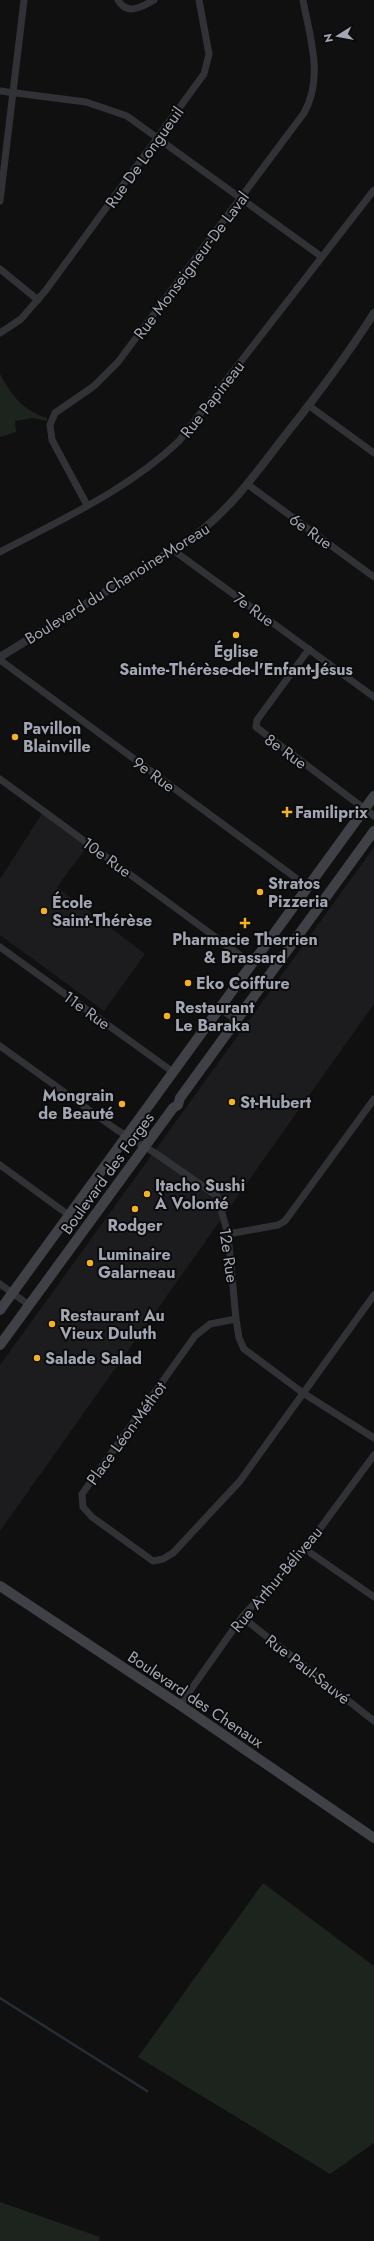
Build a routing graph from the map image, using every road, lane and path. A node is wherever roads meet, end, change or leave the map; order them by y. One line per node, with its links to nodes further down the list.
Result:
1 (24, 0): 7 (street)
2 (118, 0): 3 (street)
3 (154, 0)
4 (199, 0): 8 (street, Rue De Longueuil)
5 (303, 0): 10 (street, Rue Monseigneur-De Laval)
6 (0, 91): 7 (street)
7 (13, 92): 8 (street); 11 (street)
8 (159, 137): 10 (street); 14 (street, Rue De Longueuil)
9 (374, 190): 12 (street, Rue Papineau)
10 (241, 198): 12 (street); 20 (street, Rue Monseigneur-De Laval)
11 (0, 201)
12 (322, 257): 20 (street, Rue Papineau)
13 (0, 269): 14 (street)
14 (38, 300): 16 (street, Rue De Longueuil)
15 (373, 318): 17 (street, Boulevard du Chanoine-Moreau)
16 (0, 333)
17 (308, 405): 18 (street); 19 (street, Boulevard du Chanoine-Moreau)
18 (374, 453)
19 (247, 484): 21 (street, Boulevard du Chanoine-Moreau); 23 (street, 6e Rue)
20 (87, 505): 22 (street, Rue Papineau)
21 (173, 550): 24 (street, 7e Rue); 25 (street, Boulevard du Chanoine-Moreau)
22 (0, 552)
23 (374, 577)
24 (309, 649): 27 (street, 7e Rue); 30 (street, 8e Rue)
25 (0, 656)
26 (0, 660): 33 (street, 9e Rue)
27 (374, 697)
28 (0, 779): 35 (street, 10e Rue)
29 (374, 796): 30 (main road, Boulevard des Forges)
30 (365, 809): 31 (street, 8e Rue); 33 (main road, Boulevard des Forges)
31 (374, 816)
32 (374, 831): 37 (main road, Boulevard des Forges)
33 (308, 887): 35 (main road, Boulevard des Forges)
34 (0, 947): 39 (street, 11e Rue)
35 (252, 964): 36 (main road, Boulevard des Forges)
36 (220, 1008): 37 (street); 39 (main road, Boulevard des Forges)
37 (237, 1020): 42 (main road, Boulevard des Forges)
38 (0, 1046): 41 (street, 12e Rue)
39 (173, 1072): 41 (main road, Boulevard des Forges)
40 (374, 1100): 45 (street)
41 (126, 1136): 42 (street, 12e Rue); 44 (main road, Boulevard des Forges)
42 (146, 1147): 45 (street, 12e Rue); 49 (main road, Boulevard des Forges)
43 (0, 1165): 44 (street)
44 (70, 1216): 47 (main road, Boulevard des Forges)
45 (228, 1234): 51 (street, 12e Rue)
46 (0, 1284): 47 (street)
47 (12, 1293): 49 (street); 50 (main road, Boulevard des Forges)
48 (374, 1295): 53 (street, Place Léon-Méthot)
49 (29, 1305): 52 (main road, Boulevard des Forges)
50 (0, 1310)
51 (236, 1319): 53 (street, 12e Rue); 53 (street, Place Léon-Méthot)
52 (0, 1345)
53 (303, 1393): 54 (street, 12e Rue)
54 (374, 1438)
55 (374, 1455): 56 (street, Rue Arthur-Béliveau)
56 (305, 1549): 58 (street); 59 (street, Rue Arthur-Béliveau)
57 (0, 1586): 60 (main road, Boulevard des Chenaux)
58 (374, 1597)
59 (242, 1617): 60 (street, Rue Arthur-Béliveau); 61 (street, Rue Paul-Sauvé)
60 (180, 1705): 62 (main road, Boulevard des Chenaux)
61 (374, 1721)
62 (374, 1838)

